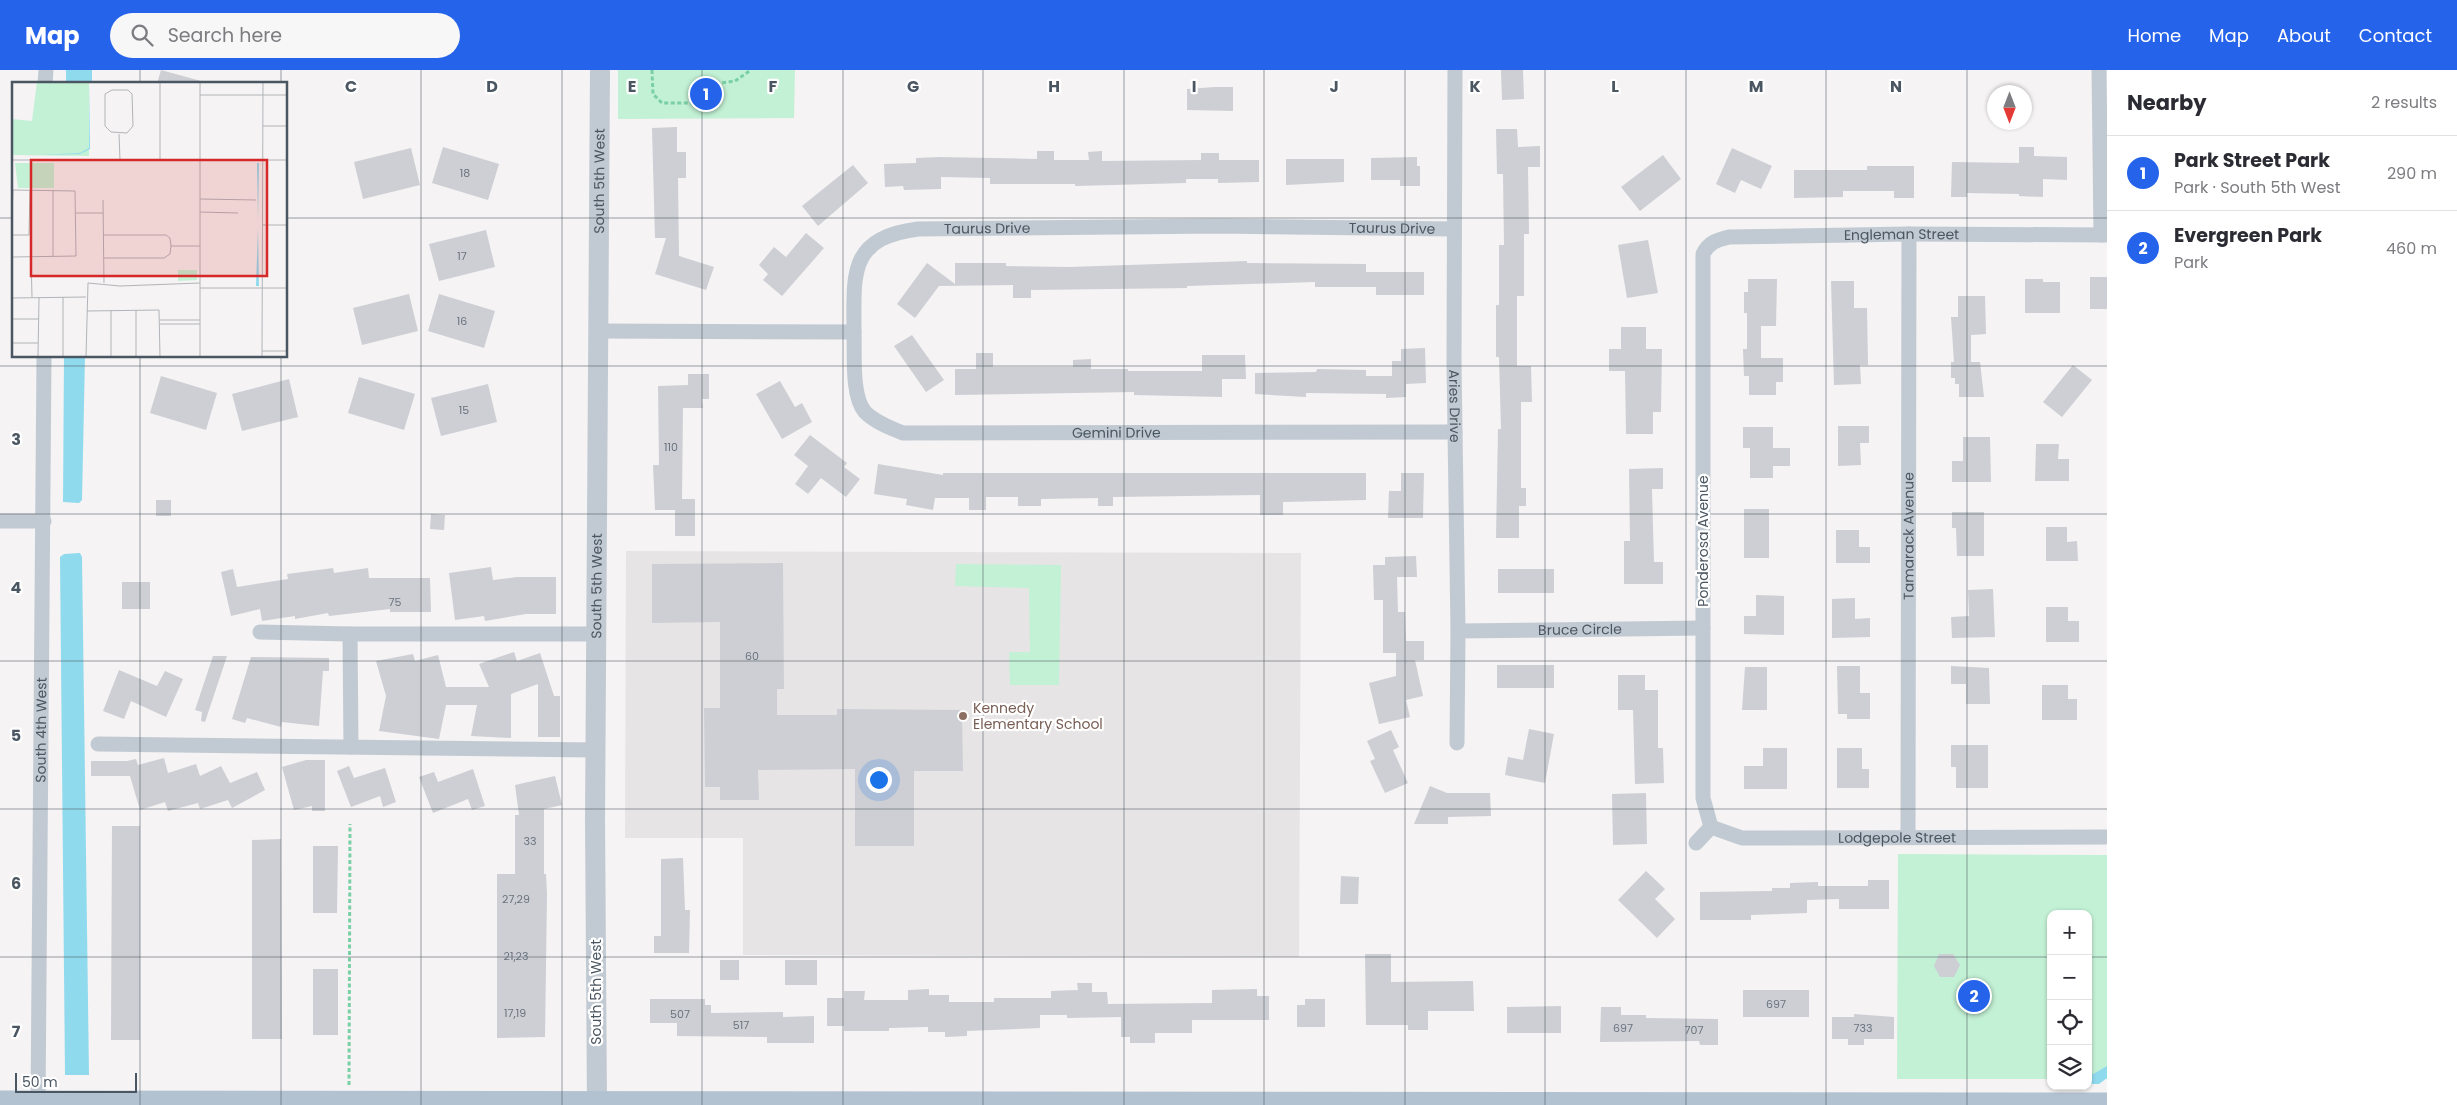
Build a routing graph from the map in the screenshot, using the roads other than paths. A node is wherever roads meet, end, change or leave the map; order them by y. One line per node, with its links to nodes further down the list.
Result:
1 (600, 70): 8 (street, South 5th West)
2 (1455, 70): 4 (street, Aries Drive)
3 (2099, 70): 6 (street)
4 (1454, 229): 9 (street, Taurus Drive); 11 (street, Aries Drive)
5 (1909, 234): 6 (street, Engleman Street); 7 (street, Engleman Street); 24 (street, Tamarack Avenue)
6 (2104, 235)
7 (1703, 254): 14 (street, Ponderosa Avenue)
8 (599, 331): 9 (street); 18 (street, South 5th West)
9 (854, 332): 11 (street, Gemini Drive)
10 (44, 358): 13 (street, South 4th West)
11 (1455, 432): 15 (street, Aries Drive)
12 (0, 521): 13 (street)
13 (44, 521): 28 (street, South 4th West)
14 (1703, 628): 15 (street, Bruce Circle); 23 (street, Ponderosa Avenue)
15 (1458, 631): 19 (street, Aries Drive)
16 (260, 632): 17 (street)
17 (350, 634): 18 (street); 21 (street)
18 (596, 634): 22 (street, South 5th West)
19 (1457, 743)
20 (98, 744): 21 (street)
21 (351, 746): 22 (street)
22 (597, 750): 29 (street, South 5th West)
23 (1711, 827): 24 (street, Lodgepole Street); 26 (street)
24 (1908, 837): 25 (street, Lodgepole Street)
25 (2107, 837)
26 (1696, 843)
27 (0, 1103): 28 (main road)
28 (38, 1104): 29 (main road)
29 (597, 1104): 30 (main road)
30 (957, 1104): 31 (main road)
31 (1312, 1104): 32 (main road)
32 (2107, 1104)

